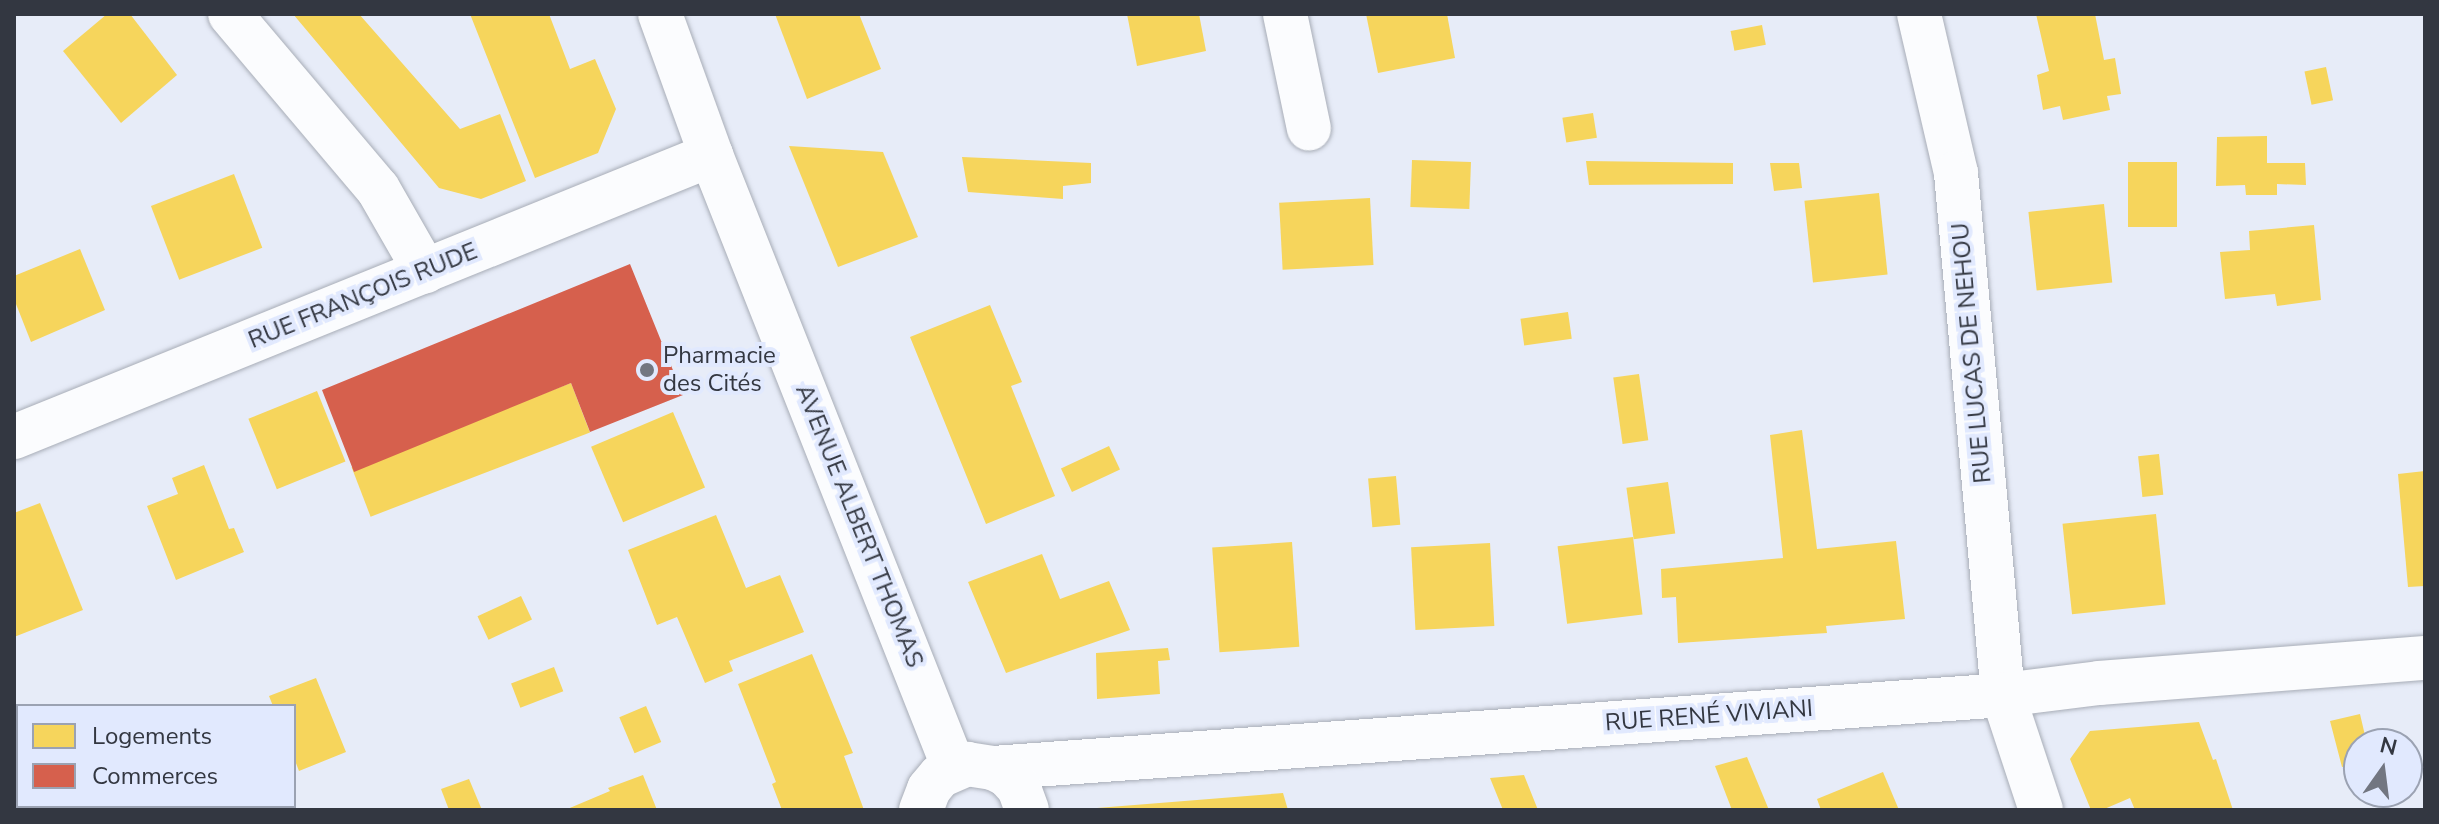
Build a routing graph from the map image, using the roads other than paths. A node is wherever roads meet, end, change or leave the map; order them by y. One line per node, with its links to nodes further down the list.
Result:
1 (230, 14): 7 (street)
2 (660, 14): 6 (street, AVENUE ALBERT THOMAS)
3 (1285, 14): 5 (street)
4 (1919, 14): 10 (street, RUE LUCAS DE NEHOU)
5 (1309, 129)
6 (711, 155): 7 (street, RUE FRANÇOIS RUDE); 11 (street, AVENUE ALBERT THOMAS)
7 (425, 271): 8 (street, RUE FRANÇOIS RUDE)
8 (14, 437)
9 (2425, 658): 10 (street, RUE RENÉ VIVIANI)
10 (2003, 695): 11 (street, RUE RENÉ VIVIANI); 14 (street, RUE LUCAS DE NEHOU)
11 (973, 768): 12 (street); 13 (street, AVENUE ALBERT THOMAS)
12 (921, 810)
13 (1027, 810)
14 (2041, 810)

